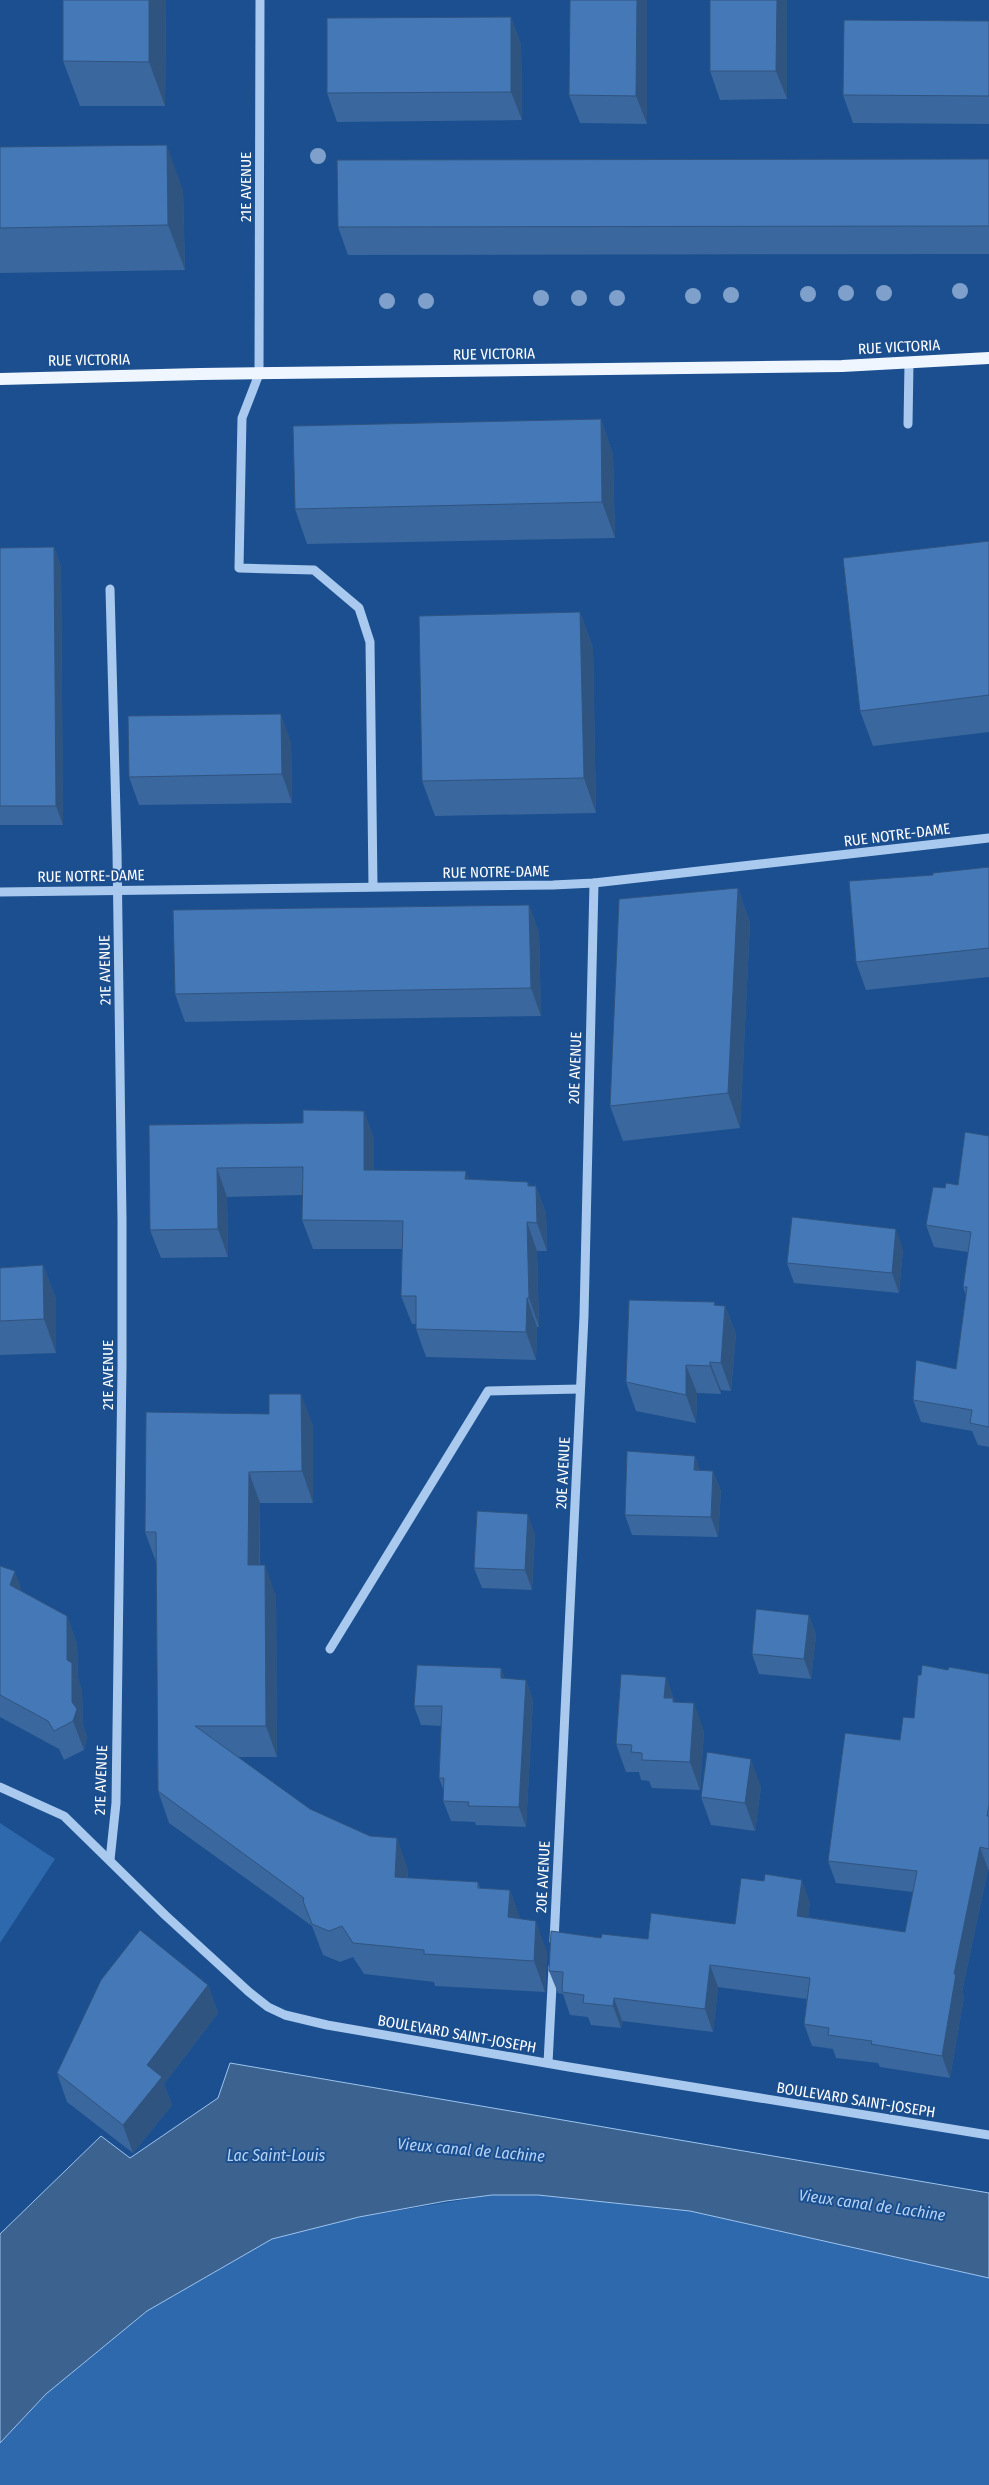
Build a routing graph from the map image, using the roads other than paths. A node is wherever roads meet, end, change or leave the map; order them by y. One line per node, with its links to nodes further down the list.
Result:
1 (260, 0): 4 (street, 21E AVENUE)
2 (989, 358): 3 (main road, RUE VICTORIA)
3 (909, 363): 4 (main road, RUE VICTORIA); 6 (street)
4 (259, 374): 5 (main road, RUE VICTORIA); 10 (street)
5 (0, 379)
6 (908, 424)
7 (110, 589): 11 (street, 21E AVENUE)
8 (989, 838): 9 (street, RUE NOTRE-DAME)
9 (594, 882): 10 (street, RUE NOTRE-DAME); 13 (street, 20E AVENUE)
10 (372, 886): 11 (street, RUE NOTRE-DAME)
11 (118, 890): 12 (street, RUE NOTRE-DAME); 16 (street, 21E AVENUE)
12 (0, 892)
13 (580, 1389): 14 (street); 17 (street, 20E AVENUE)
14 (330, 1649)
15 (0, 1787): 16 (street, BOULEVARD SAINT-JOSEPH)
16 (110, 1860): 19 (street, BOULEVARD SAINT-JOSEPH)
17 (554, 1948)
18 (553, 1958): 19 (street)
19 (548, 2064): 20 (street, BOULEVARD SAINT-JOSEPH)
20 (989, 2135)

